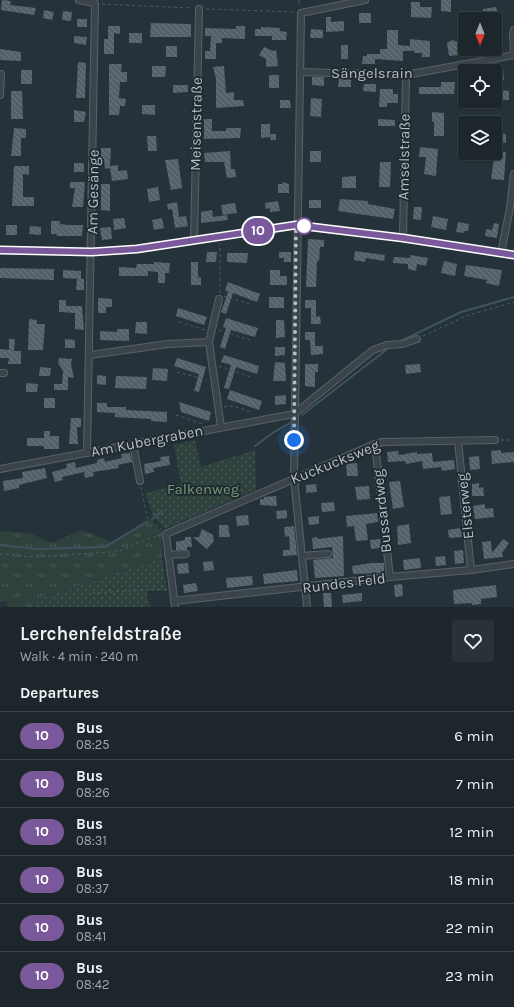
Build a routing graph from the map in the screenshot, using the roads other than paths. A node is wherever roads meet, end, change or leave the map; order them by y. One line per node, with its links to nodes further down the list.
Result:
1 (79, 0): 17 (street, Am Gesänge)
2 (365, 0): 6 (street)
3 (199, 9): 15 (street, Meisenstraße)
4 (514, 30): 5 (street)
5 (514, 54): 8 (street, Sängelsrain)
6 (300, 72): 8 (street, Sängelsrain); 13 (street)
7 (1, 74): 9 (street)
8 (406, 75): 14 (street, Amselstraße)
9 (0, 95)
10 (514, 174): 11 (street)
11 (513, 191): 12 (street)
12 (512, 208): 18 (street)
13 (296, 225): 14 (street); 15 (street); 24 (street)
14 (403, 238): 18 (street)
15 (194, 240): 17 (street)
16 (0, 250): 17 (street)
17 (92, 252): 23 (street, Am Gesänge)
18 (502, 253): 19 (street)
19 (514, 255)
20 (220, 299): 22 (street)
21 (417, 339): 24 (street)
22 (209, 342): 23 (street); 25 (street)
23 (90, 355): 30 (street, Am Gesänge)
24 (294, 414): 25 (street, Am Kubergraben); 32 (street)
25 (220, 427): 28 (street, Am Kubergraben)
26 (495, 440): 27 (street, Kuckucksweg)
27 (458, 441): 29 (street, Kuckucksweg); 39 (street, Elsterweg)
28 (133, 444): 30 (street, Am Kubergraben); 33 (street)
29 (375, 444): 32 (street, Kuckucksweg); 40 (street, Bussardweg)
30 (88, 453): 31 (street, Am Kubergraben)
31 (0, 469)
32 (294, 478): 36 (street, Kuckucksweg); 37 (street)
33 (140, 481)
34 (186, 554): 36 (street)
35 (328, 554): 37 (street)
36 (168, 555): 42 (street)
37 (302, 556): 41 (street)
38 (514, 564): 39 (street, Rundes Feld)
39 (471, 570): 40 (street, Rundes Feld)
40 (390, 578): 41 (street, Rundes Feld)
41 (305, 588): 42 (street, Rundes Feld); 43 (street)
42 (175, 604)
43 (307, 607)

